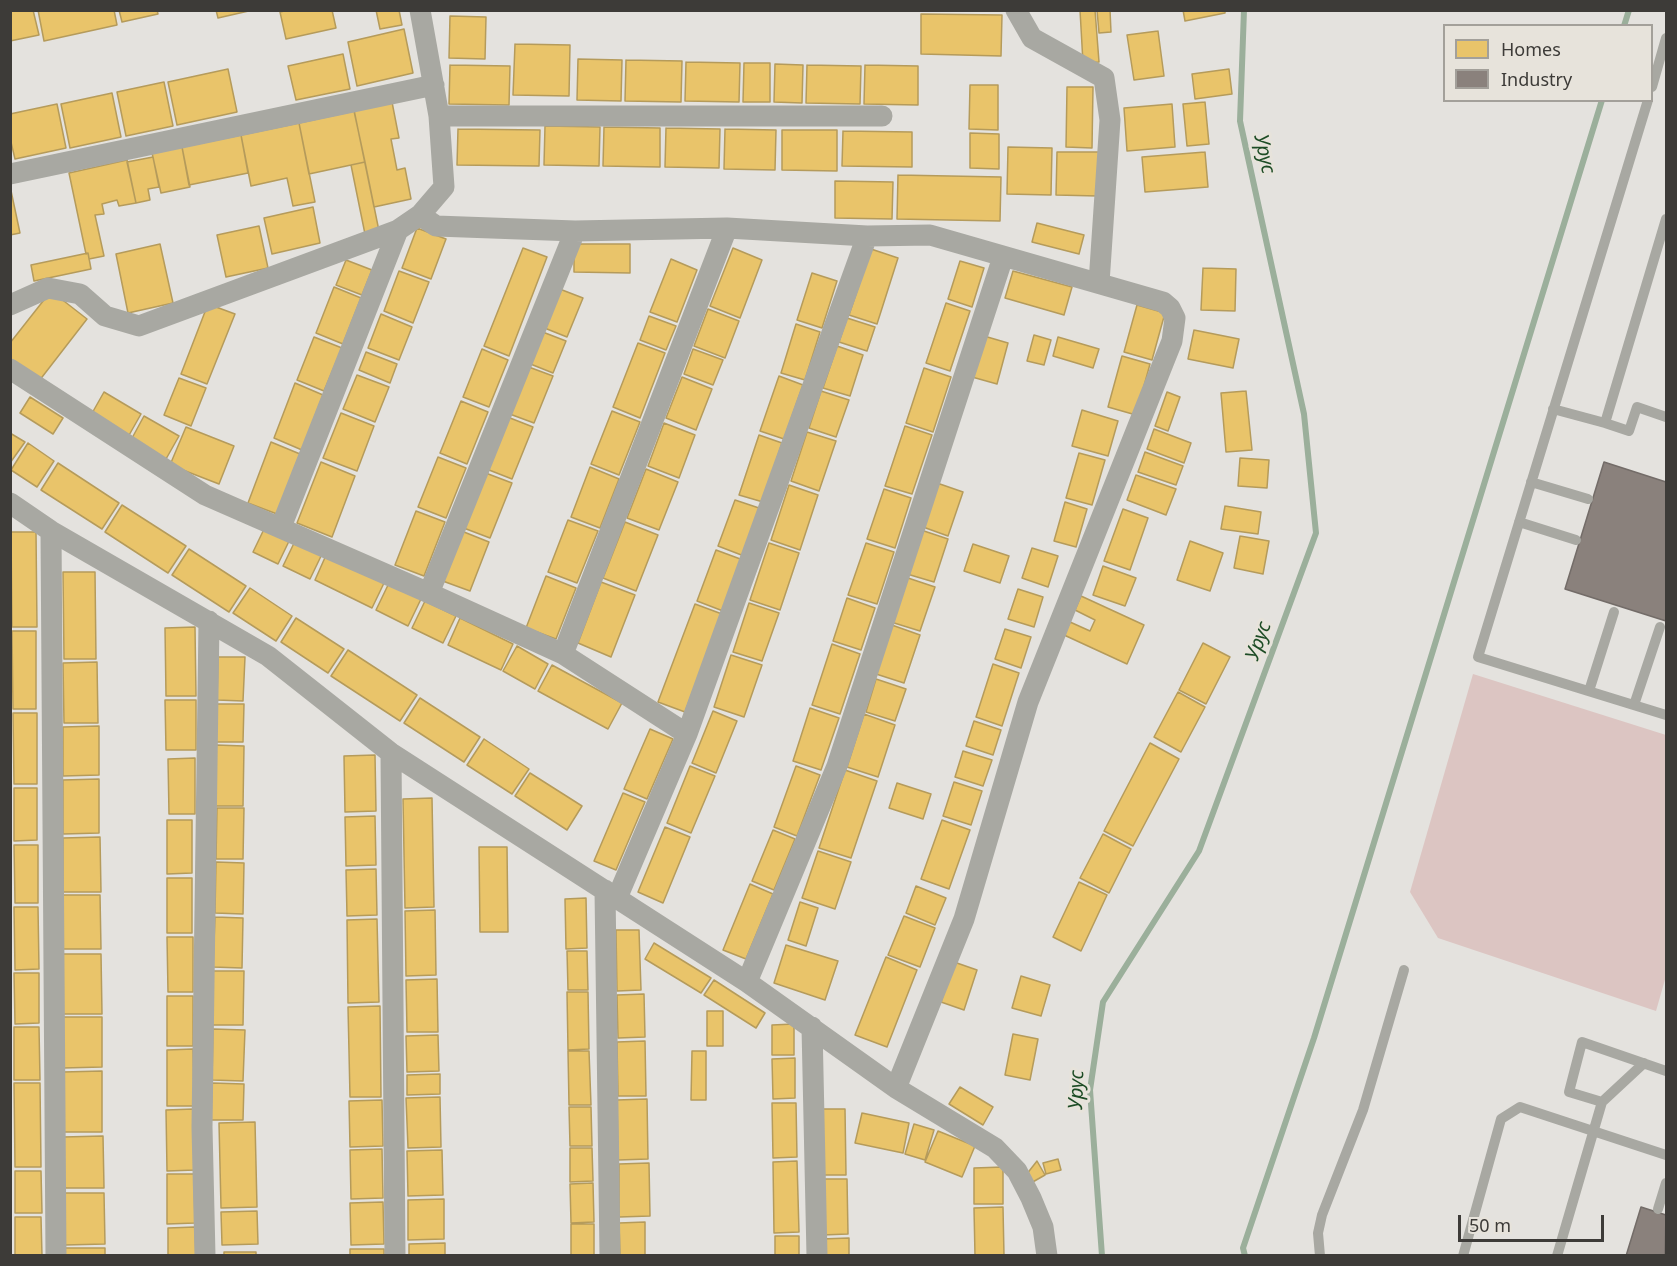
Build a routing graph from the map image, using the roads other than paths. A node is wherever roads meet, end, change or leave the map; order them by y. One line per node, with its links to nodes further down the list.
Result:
1 (420, 10): 5 (street)
2 (1016, 10): 17 (street)
3 (1666, 38): 4 (lane)
4 (1653, 84)
5 (434, 85): 7 (street); 9 (street)
6 (1646, 102): 20 (lane)
7 (439, 116): 8 (street); 10 (street)
8 (882, 117)
9 (10, 174)
10 (420, 215): 13 (street); 14 (street)
11 (1666, 221): 22 (lane)
12 (726, 228): 14 (street); 15 (street); 34 (street)
13 (398, 230): 18 (street); 27 (street)
14 (575, 231): 30 (street)
15 (867, 236): 16 (street); 38 (street)
16 (1003, 257): 17 (street); 42 (street)
17 (1099, 283): 46 (street)
18 (10, 305)
19 (10, 369): 27 (street)
20 (1553, 409): 22 (lane); 23 (lane)
21 (1666, 417): 22 (lane)
22 (1605, 423)
23 (1531, 482): 24 (lane); 26 (lane)
24 (1588, 500)
25 (10, 503): 28 (street)
26 (1519, 522): 29 (lane); 35 (lane)
27 (281, 527): 30 (street)
28 (51, 531): 32 (street); 52 (street)
29 (1576, 540)
30 (429, 593): 34 (street)
31 (1614, 612): 35 (lane)
32 (209, 621): 39 (street); 53 (street)
33 (1660, 627): 36 (lane)
34 (563, 654): 38 (street)
35 (1589, 691): 36 (lane)
36 (1634, 705): 37 (lane)
37 (1666, 715)
38 (687, 734): 40 (street)
39 (391, 753): 40 (street); 54 (street)
40 (611, 894): 42 (street); 55 (street)
41 (1404, 970): 58 (lane)
42 (747, 982): 43 (street)
43 (812, 1027): 46 (street); 56 (street)
44 (1644, 1063): 45 (lane); 47 (lane); 47 (lane)
45 (1666, 1071)
46 (896, 1088): 57 (street)
47 (1602, 1101): 48 (lane)
48 (1593, 1132): 49 (lane); 59 (lane); 60 (lane)
49 (1666, 1155)
50 (1666, 1183): 51 (lane)
51 (1658, 1209)
52 (56, 1256)
53 (205, 1256)
54 (395, 1256)
55 (610, 1256)
56 (817, 1256)
57 (1047, 1256)
58 (1320, 1256)
59 (1463, 1256)
60 (1557, 1256)

